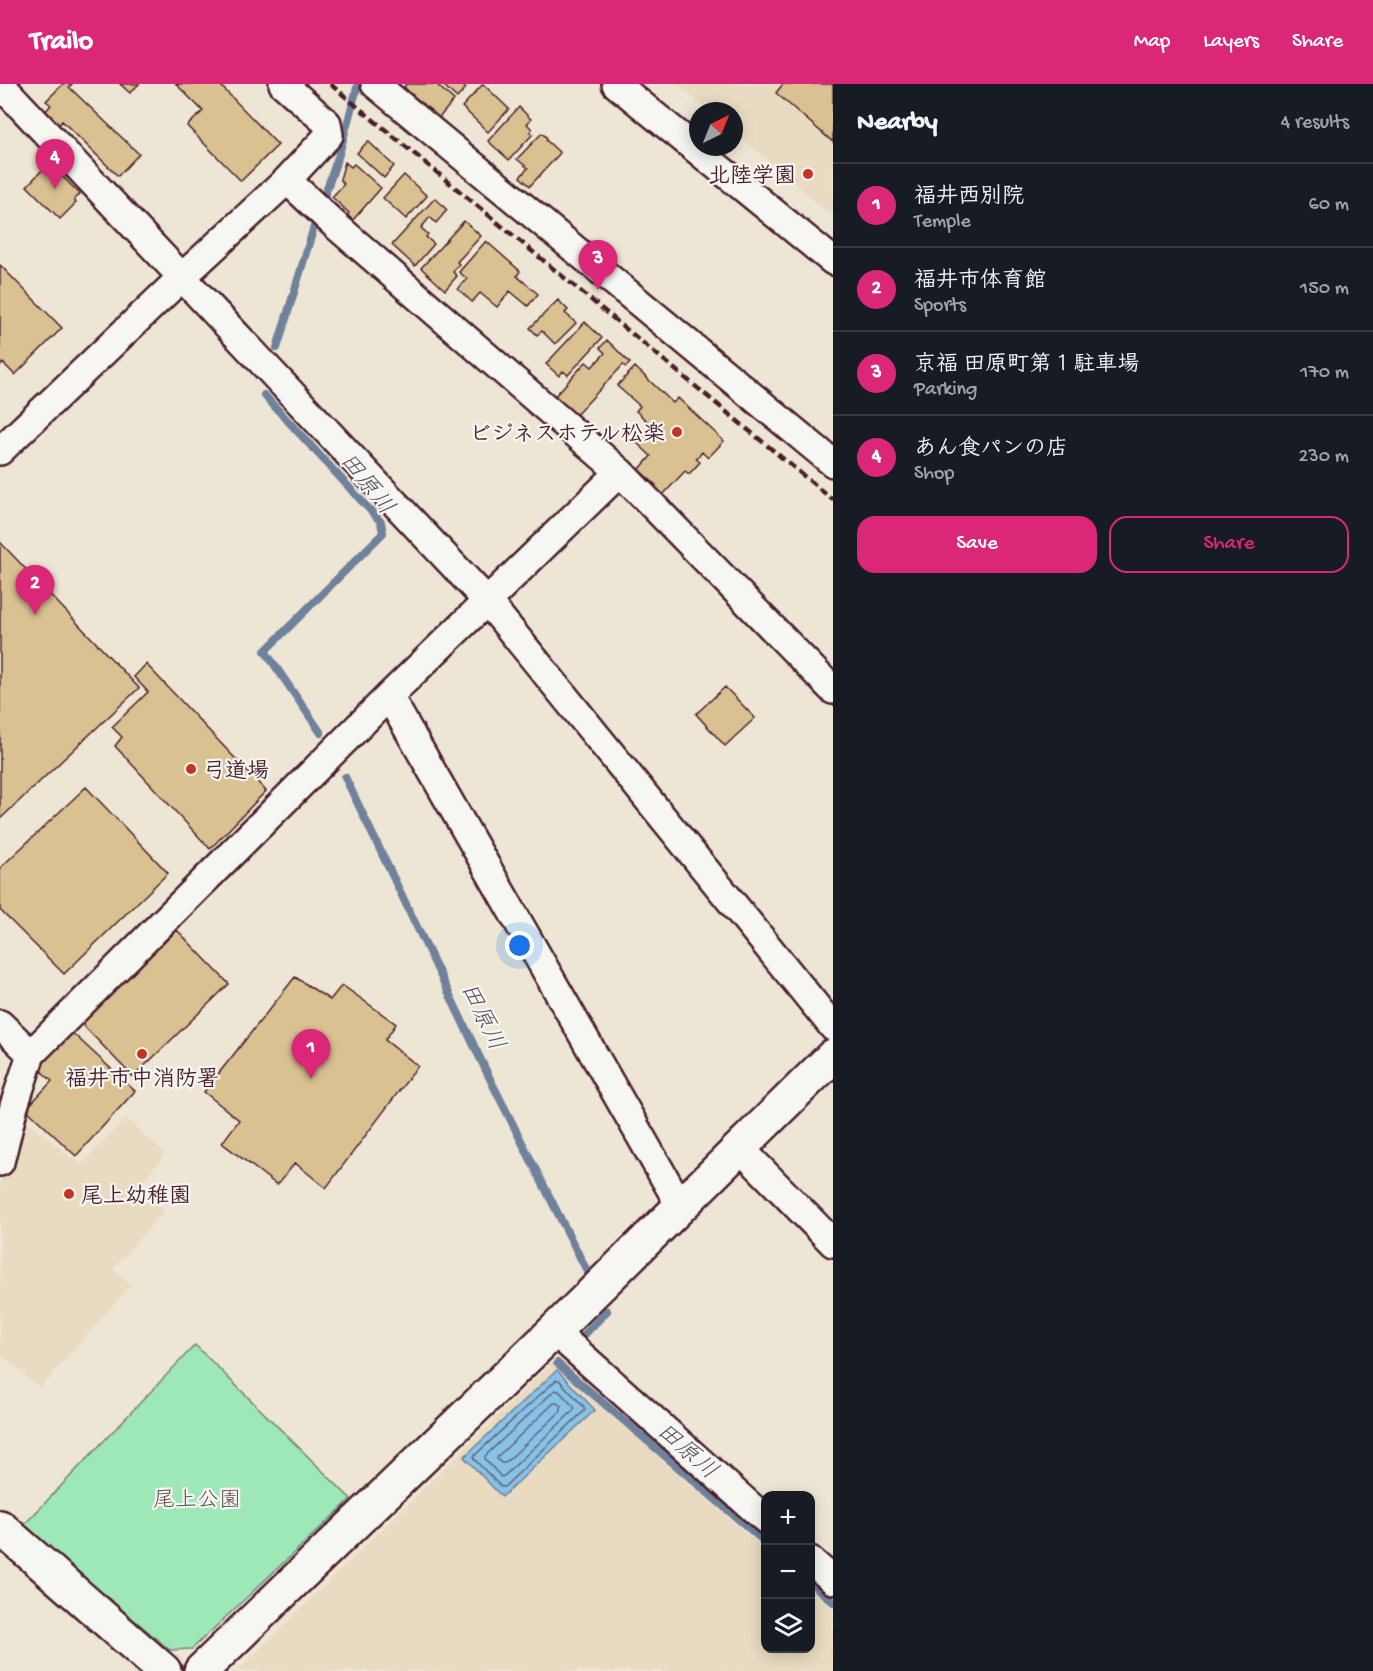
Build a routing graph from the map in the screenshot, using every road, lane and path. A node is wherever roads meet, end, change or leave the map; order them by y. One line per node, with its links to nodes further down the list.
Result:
1 (0, 84): 7 (street)
2 (283, 84): 5 (street)
3 (375, 84): 9 (street)
4 (616, 84): 6 (street)
5 (287, 180): 7 (street); 10 (street)
6 (833, 261)
7 (181, 278): 8 (street); 11 (street)
8 (0, 451)
9 (833, 463)
10 (620, 472): 11 (street); 12 (street)
11 (487, 601): 13 (street); 15 (street)
12 (833, 690)
13 (388, 696): 16 (street); 20 (street)
14 (0, 1024): 16 (street)
15 (833, 1027)
16 (31, 1054): 19 (street)
17 (833, 1056): 18 (street)
18 (741, 1149): 20 (street); 21 (street)
19 (0, 1162)
20 (681, 1208): 22 (street)
21 (833, 1243)
22 (554, 1331): 23 (street); 28 (street)
23 (761, 1516)
24 (2, 1532): 27 (street)
25 (815, 1564): 26 (street)
26 (833, 1580)
27 (164, 1671)
28 (201, 1671)

